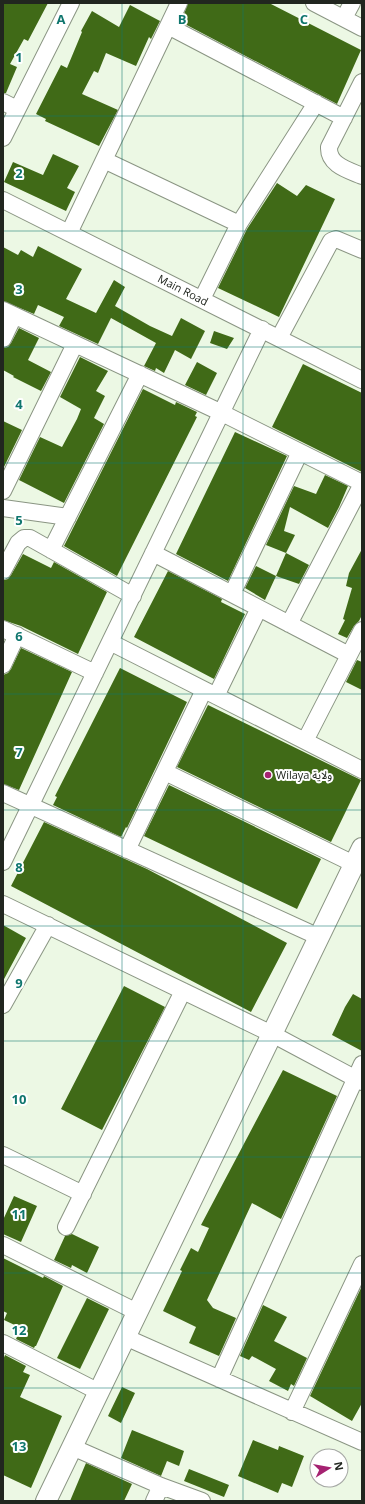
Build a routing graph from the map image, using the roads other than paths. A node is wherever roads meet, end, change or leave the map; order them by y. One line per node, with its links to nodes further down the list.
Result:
1 (71, 3): 11 (street)
2 (180, 3): 6 (street)
3 (314, 3): 5 (street)
4 (352, 3): 5 (street)
5 (344, 18): 7 (street)
6 (168, 26): 10 (street); 14 (street)
7 (362, 28)
8 (362, 82): 12 (street)
9 (3, 102): 11 (street)
10 (316, 103): 12 (street); 17 (street)
11 (18, 110): 13 (street)
12 (344, 118): 15 (street)
13 (3, 138)
14 (104, 160): 17 (street); 18 (street)
15 (362, 176)
16 (3, 200): 18 (street, Main Road)
17 (239, 224): 20 (street)
18 (69, 233): 20 (street, Main Road)
19 (362, 250): 23 (street)
20 (202, 299): 22 (street, Main Road)
21 (9, 313): 24 (street); 25 (street)
22 (262, 330): 23 (street, Main Road); 28 (street)
23 (279, 338): 27 (street, Main Road)
24 (3, 339)
25 (75, 344): 26 (street); 31 (street)
26 (140, 374): 28 (street); 33 (street)
27 (362, 380)
28 (222, 413): 29 (street); 35 (street)
29 (300, 452): 30 (street); 37 (street)
30 (362, 483): 40 (street)
31 (3, 492)
32 (3, 508): 33 (street)
33 (68, 517): 34 (street)
34 (51, 550): 36 (street); 38 (street)
35 (153, 553): 37 (street); 38 (street)
36 (3, 571)
37 (232, 594): 39 (street)
38 (133, 596): 43 (street)
39 (259, 608): 40 (street); 47 (street)
40 (289, 624): 44 (street)
41 (362, 630): 44 (street)
42 (10, 632): 45 (street); 46 (street)
43 (110, 642): 46 (street); 47 (street)
44 (349, 655): 48 (street)
45 (3, 665)
46 (95, 673): 52 (street)
47 (210, 693): 48 (street); 50 (street)
48 (305, 741): 49 (street)
49 (362, 770)
50 (165, 772): 53 (street); 54 (street)
51 (3, 793): 52 (street)
52 (30, 806): 53 (street); 55 (street)
53 (127, 850): 58 (street)
54 (358, 856): 58 (street)
55 (3, 862)
56 (3, 904): 57 (street)
57 (48, 925): 59 (street); 60 (street)
58 (319, 937): 61 (street)
59 (183, 991): 61 (street); 64 (street)
60 (3, 1005)
61 (272, 1034): 62 (street); 68 (street)
62 (360, 1075): 71 (street)
63 (3, 1156): 64 (street)
64 (83, 1194): 65 (street)
65 (66, 1228)
66 (3, 1246): 68 (street)
67 (362, 1264): 73 (street)
68 (137, 1312): 69 (street)
69 (126, 1337): 71 (street); 72 (street)
70 (3, 1343): 72 (street)
71 (219, 1379): 73 (street)
72 (98, 1392): 75 (street)
73 (292, 1412): 74 (street)
74 (362, 1442)
75 (72, 1447): 76 (street); 77 (street)
76 (161, 1486): 78 (street); 79 (street)
77 (46, 1501)
78 (154, 1501)
79 (202, 1501)

